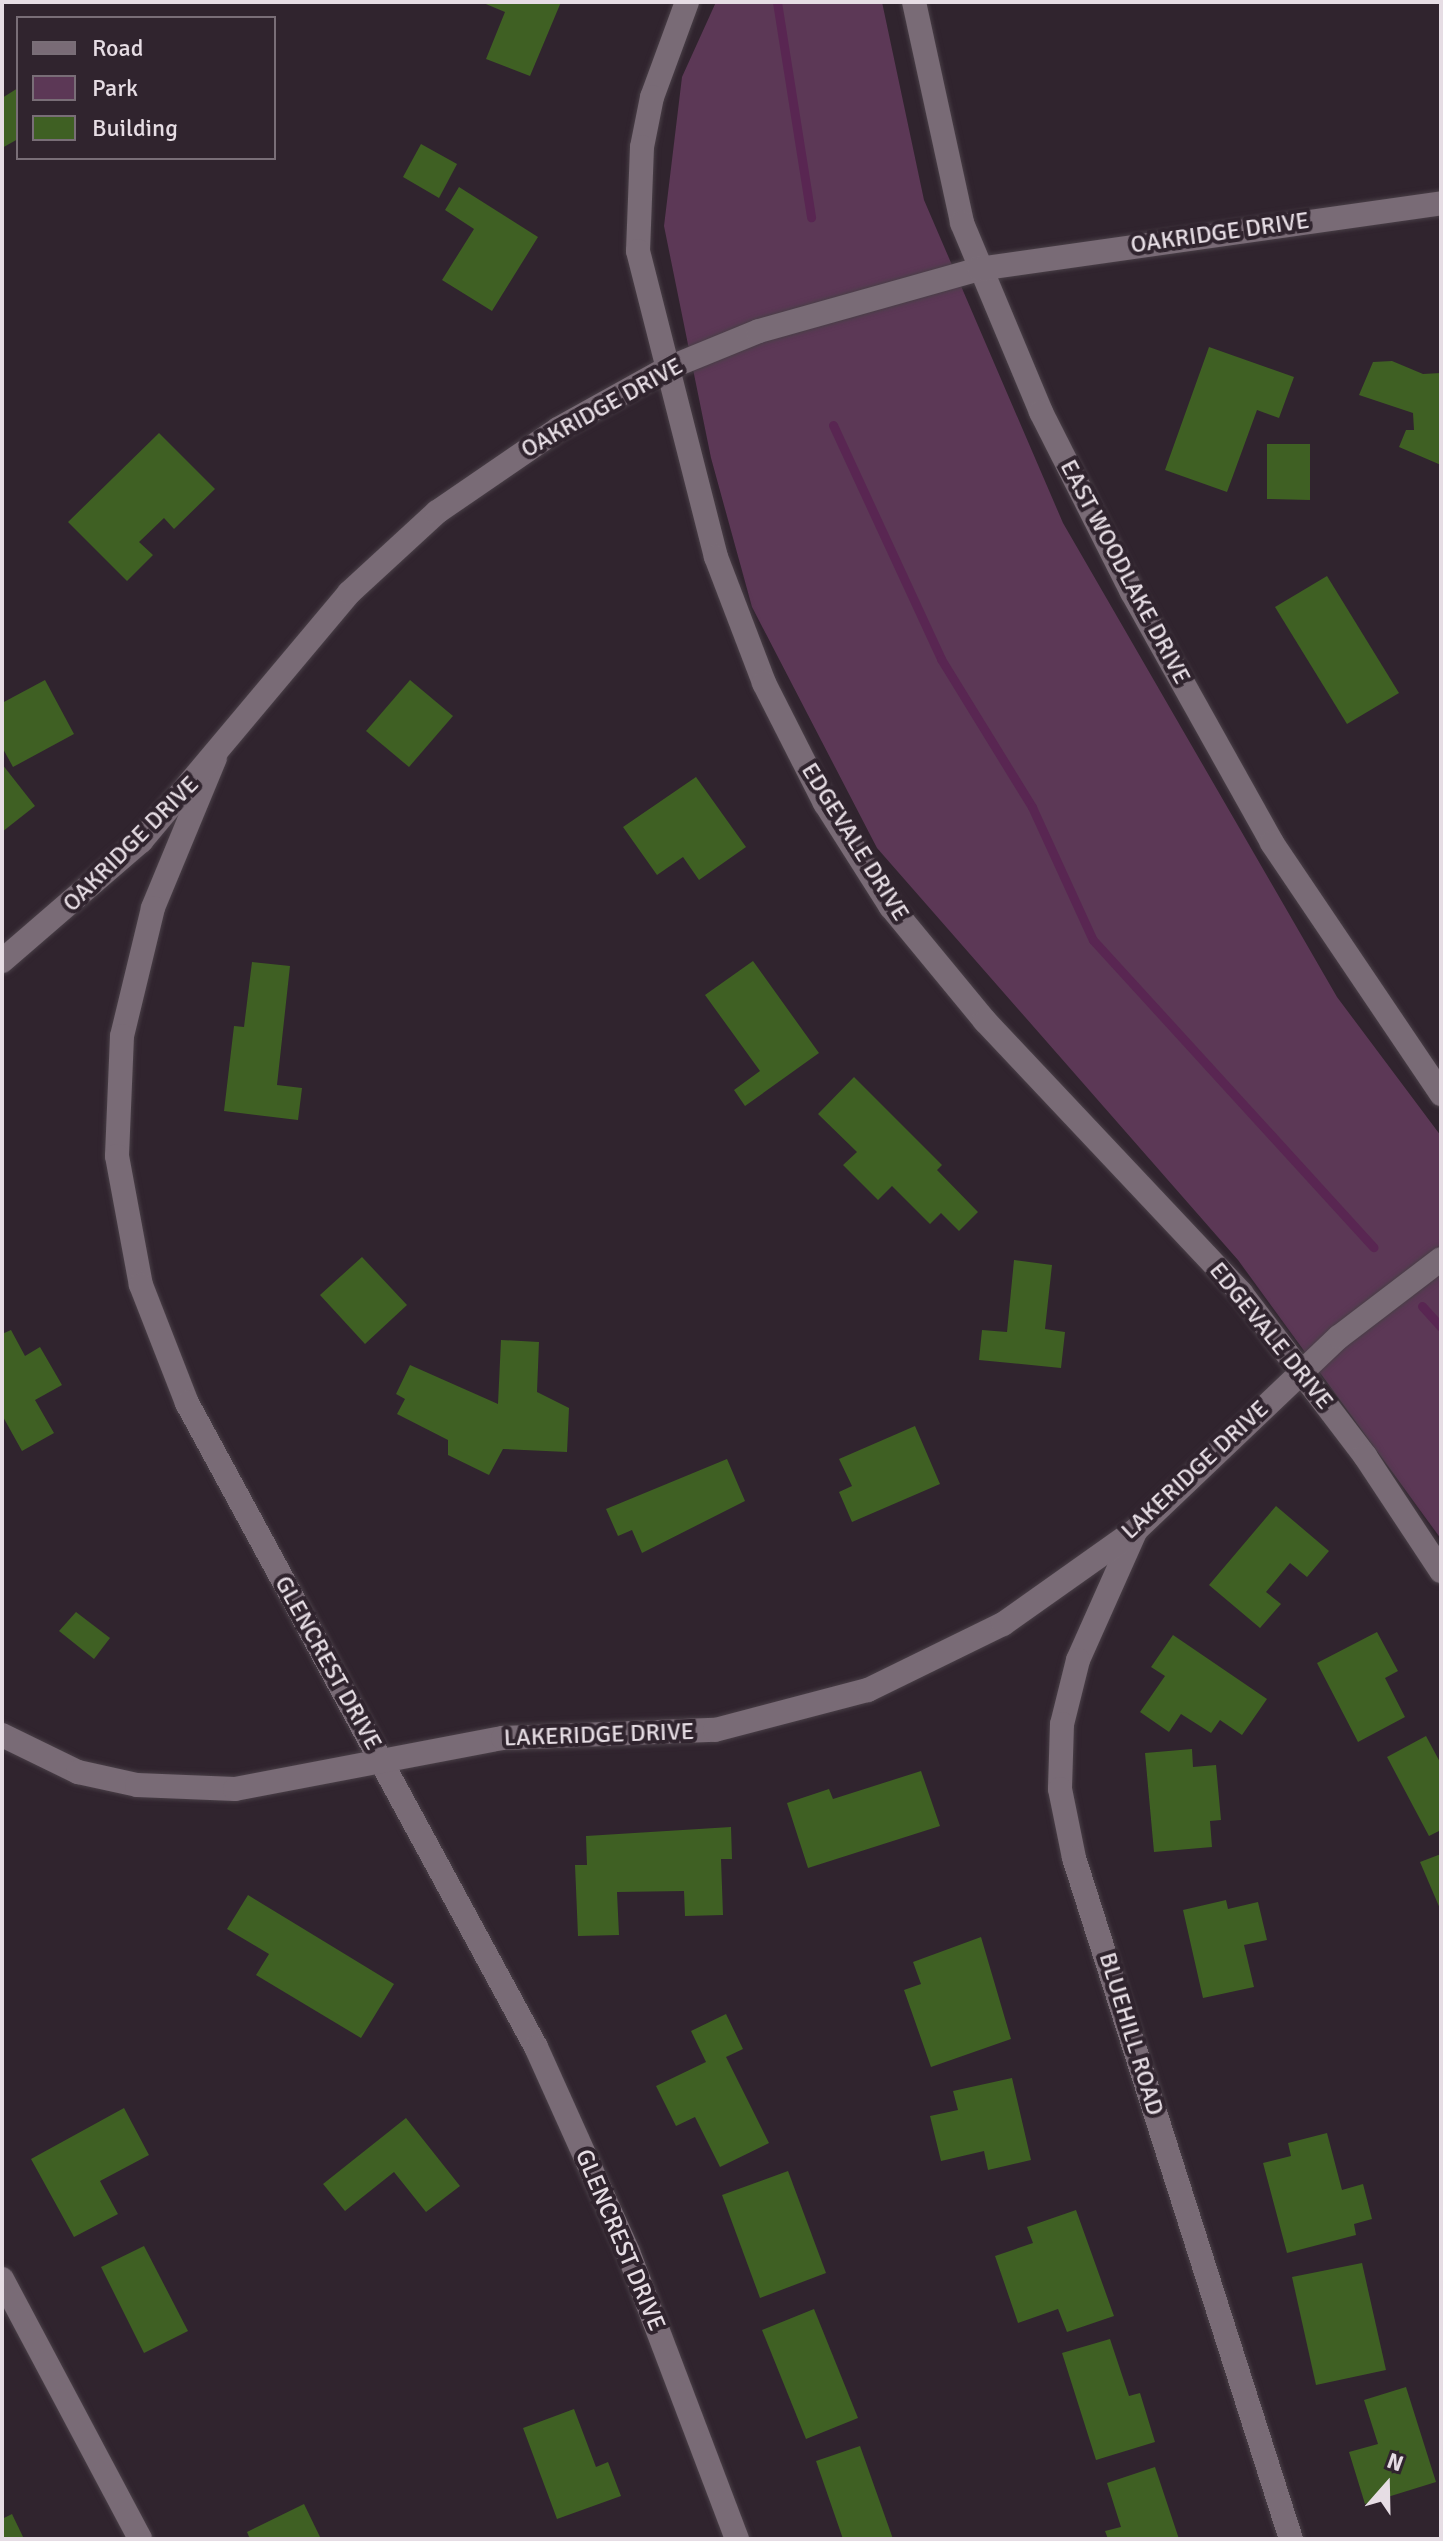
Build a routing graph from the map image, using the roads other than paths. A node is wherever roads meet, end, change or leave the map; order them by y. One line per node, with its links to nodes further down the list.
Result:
1 (687, 2): 5 (street, EDGEVALE DRIVE)
2 (914, 2): 4 (street, EAST WOODLAKE DRIVE)
3 (1441, 203): 4 (street, OAKRIDGE DRIVE)
4 (979, 269): 5 (street, OAKRIDGE DRIVE); 8 (street, EAST WOODLAKE DRIVE)
5 (666, 369): 6 (street, OAKRIDGE DRIVE); 10 (street, EDGEVALE DRIVE)
6 (215, 758): 7 (street, OAKRIDGE DRIVE); 14 (street, GLENCREST DRIVE)
7 (2, 961)
8 (1441, 1094)
9 (1441, 1259): 10 (street, LAKERIDGE DRIVE)
10 (1302, 1371): 11 (street, LAKERIDGE DRIVE); 12 (street, EDGEVALE DRIVE)
11 (1136, 1530): 14 (street, LAKERIDGE DRIVE); 18 (street, BLUEHILL ROAD)
12 (1441, 1571)
13 (2, 1735): 14 (street, LAKERIDGE DRIVE)
14 (382, 1762): 17 (street, GLENCREST DRIVE)
15 (2, 2279): 16 (street)
16 (140, 2539)
17 (737, 2539)
18 (1291, 2539)

